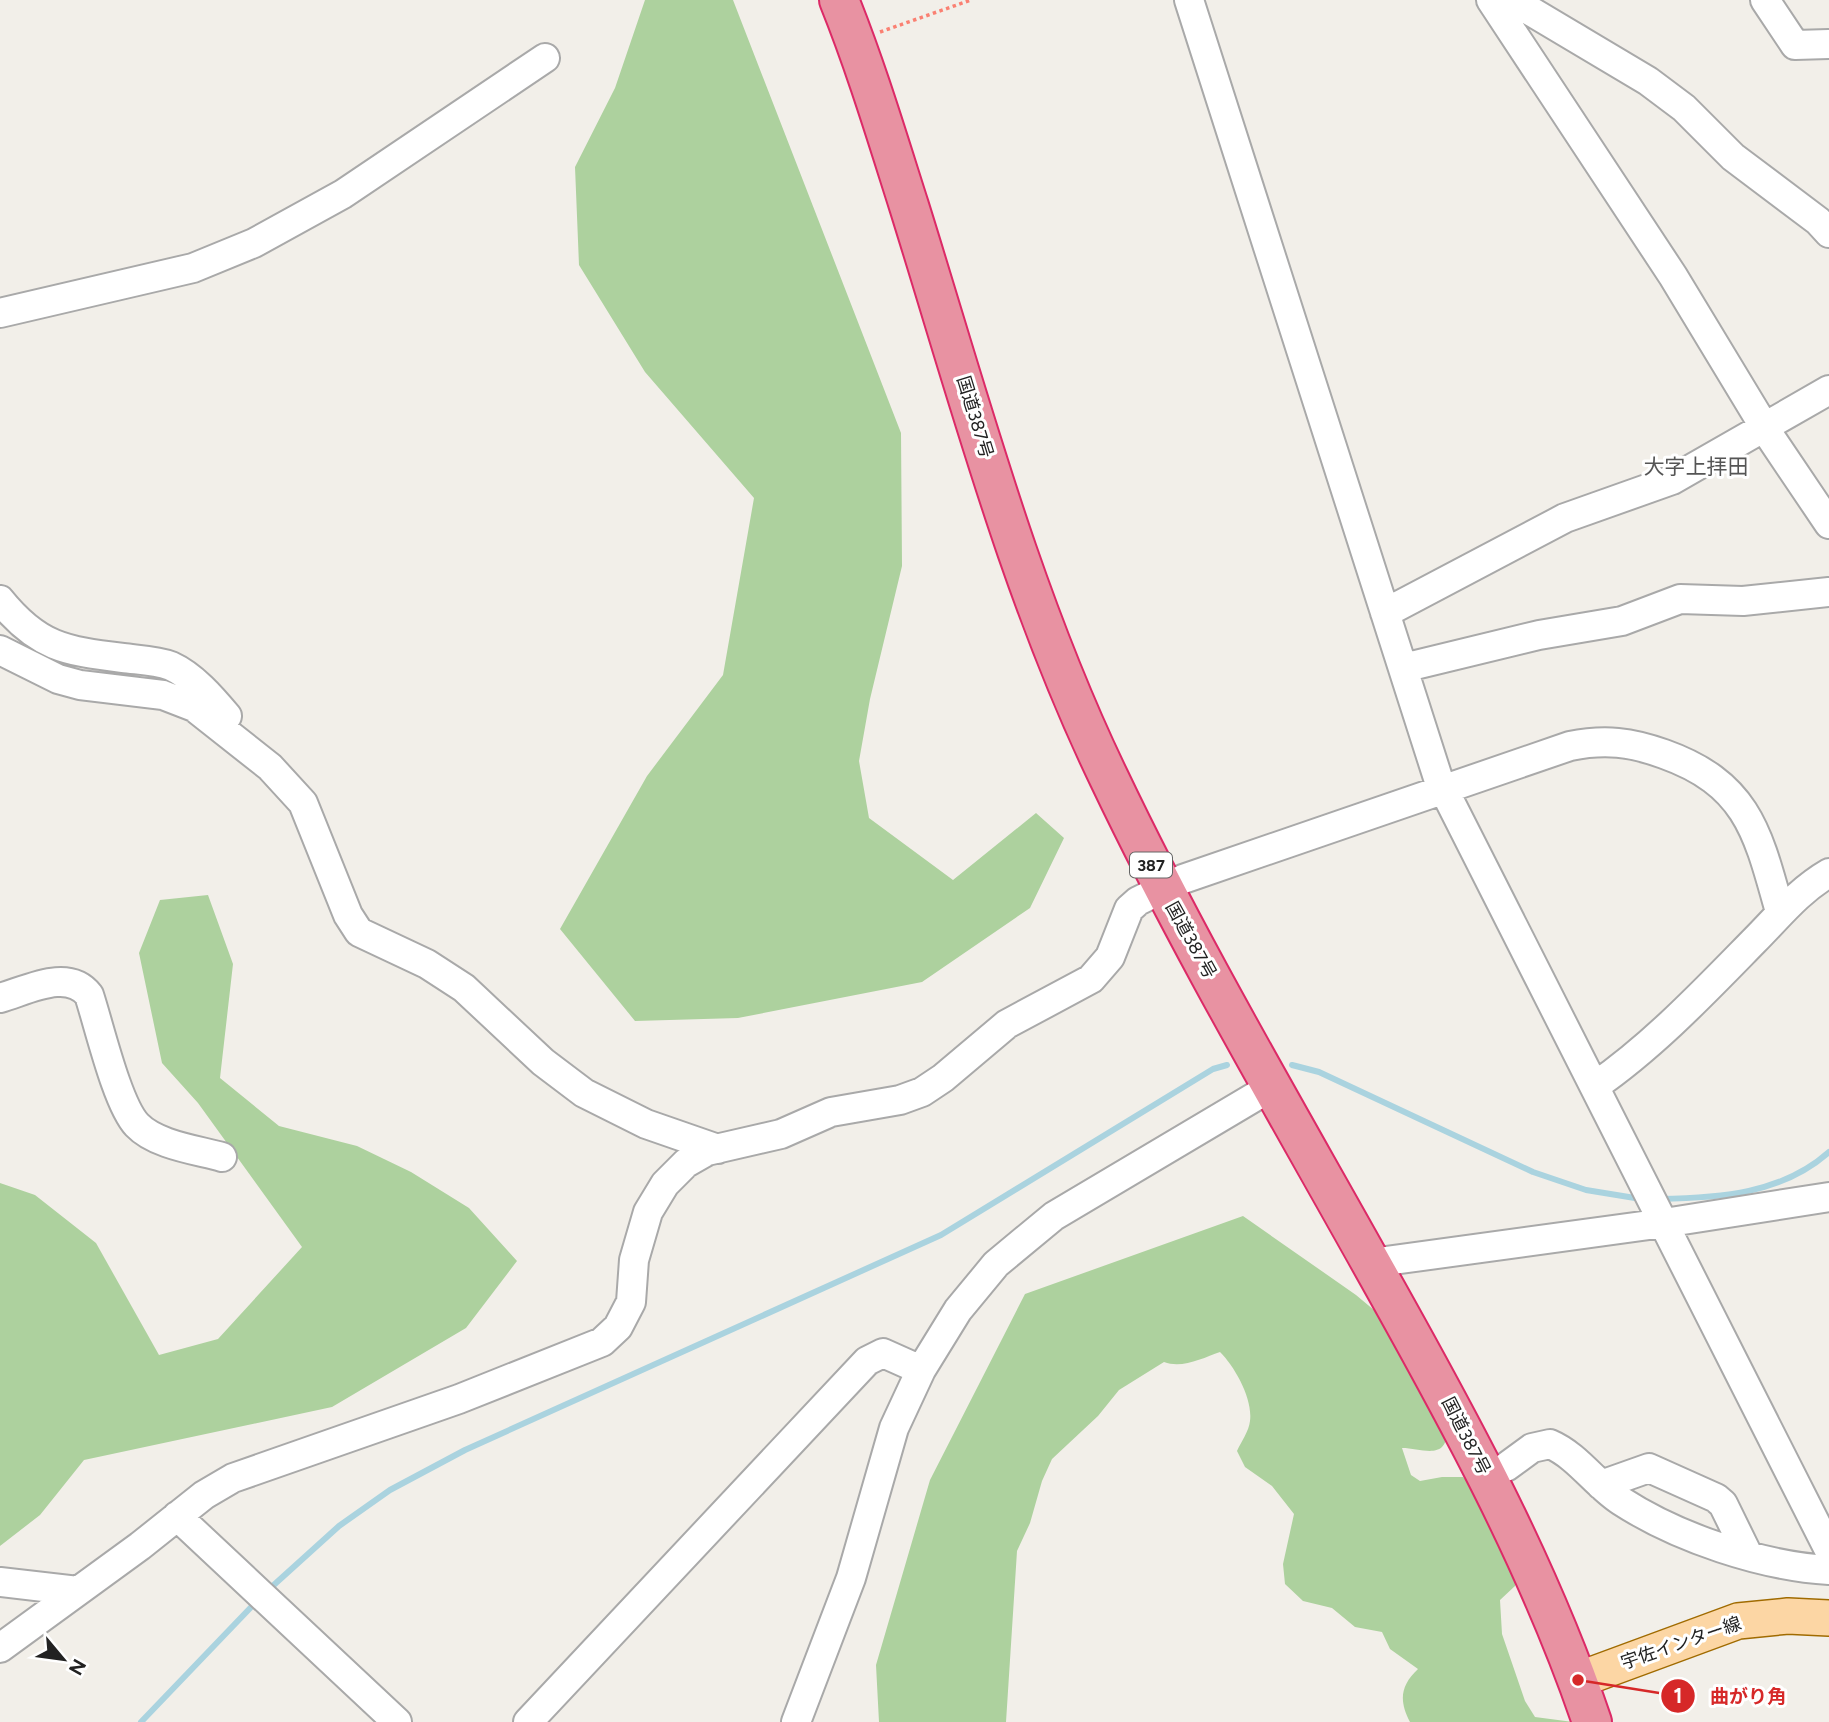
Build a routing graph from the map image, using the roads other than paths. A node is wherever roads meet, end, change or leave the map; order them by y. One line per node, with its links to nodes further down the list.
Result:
1 (839, 0): 22 (highway, 国道387号 / 387)
2 (1189, 0): 16 (street)
3 (1490, 0): 11 (street)
4 (1512, 0): 8 (street)
5 (1765, 0): 6 (street)
6 (1829, 44)
7 (545, 58): 9 (street)
8 (1829, 233)
9 (0, 313)
10 (1829, 390): 11 (street)
11 (1766, 428): 12 (street); 16 (street)
12 (1820, 493): 13 (street)
13 (1829, 524)
14 (1829, 592): 18 (street)
15 (0, 600): 19 (street)
16 (1385, 613): 18 (street)
17 (0, 650): 19 (street)
18 (1403, 668): 20 (street)
19 (270, 767): 27 (street)
20 (1444, 790): 22 (street); 23 (street); 26 (street)
21 (1829, 873): 23 (street)
22 (1163, 888): 25 (highway, 国道387号 / 387); 27 (street)
23 (1780, 912): 26 (street)
24 (0, 998): 28 (street)
25 (1273, 1086): 31 (highway, 国道387号 / 387); 32 (street)
26 (1595, 1086): 30 (street)
27 (718, 1149): 35 (street)
28 (222, 1157)
29 (1829, 1197): 30 (street)
30 (1664, 1223): 31 (street); 36 (street)
31 (1371, 1263): 43 (highway, 国道387号 / 387)
32 (921, 1370): 45 (street); 46 (street)
33 (1506, 1467): 34 (street)
34 (1601, 1485): 37 (street); 37 (street)
35 (177, 1516): 40 (street); 44 (street)
36 (1829, 1550)
37 (1748, 1555): 38 (street)
38 (1829, 1570)
39 (0, 1582): 40 (street)
40 (78, 1591): 42 (street)
41 (1829, 1618): 43 (main road, 宇佐インター線)
42 (0, 1647)
43 (1578, 1680): 47 (highway, 国道387号 / 387)
44 (397, 1722)
45 (528, 1722)
46 (796, 1722)
47 (1592, 1722)

